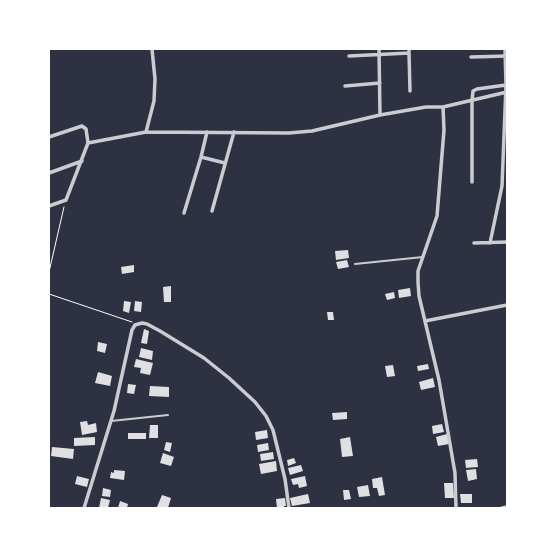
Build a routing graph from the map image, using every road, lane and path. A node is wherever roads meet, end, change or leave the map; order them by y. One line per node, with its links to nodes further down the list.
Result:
1 (152, 49): 17 (street)
2 (379, 49): 5 (street)
3 (505, 49): 7 (street)
4 (409, 51): 5 (street); 12 (street)
5 (380, 55): 6 (street); 9 (street)
6 (349, 56)
7 (506, 56): 8 (street); 10 (street)
8 (471, 57)
9 (380, 83): 11 (street); 16 (street)
10 (506, 85): 13 (street); 14 (street)
11 (345, 86)
12 (410, 91)
13 (506, 92): 14 (street); 27 (street)
14 (472, 101): 15 (street); 26 (street)
15 (442, 108): 16 (street); 36 (street)
16 (380, 115): 19 (street)
17 (146, 132): 18 (street); 21 (street)
18 (207, 132): 19 (street); 22 (street)
19 (234, 132): 24 (street)
20 (49, 137): 21 (street)
21 (88, 143): 23 (street)
22 (201, 157): 24 (street); 32 (street)
23 (82, 161): 25 (street); 29 (street)
24 (225, 163): 31 (street)
25 (49, 173)
26 (472, 182)
27 (502, 186): 28 (street); 35 (street)
28 (507, 187)
29 (66, 200): 30 (street); 38 (path)
30 (49, 206)
31 (212, 211)
32 (184, 213)
33 (507, 242): 35 (street)
34 (474, 243): 35 (street)
35 (490, 243)
36 (422, 257): 37 (lane); 41 (street)
37 (355, 264)
38 (49, 272)
39 (49, 294): 42 (path)
40 (507, 305): 41 (street)
41 (425, 321): 48 (street)
42 (137, 323): 44 (street); 47 (street)
43 (168, 415): 44 (lane)
44 (111, 421): 46 (street)
45 (507, 507): 49 (street)
46 (84, 508)
47 (289, 508)
48 (456, 508)
49 (502, 508)

